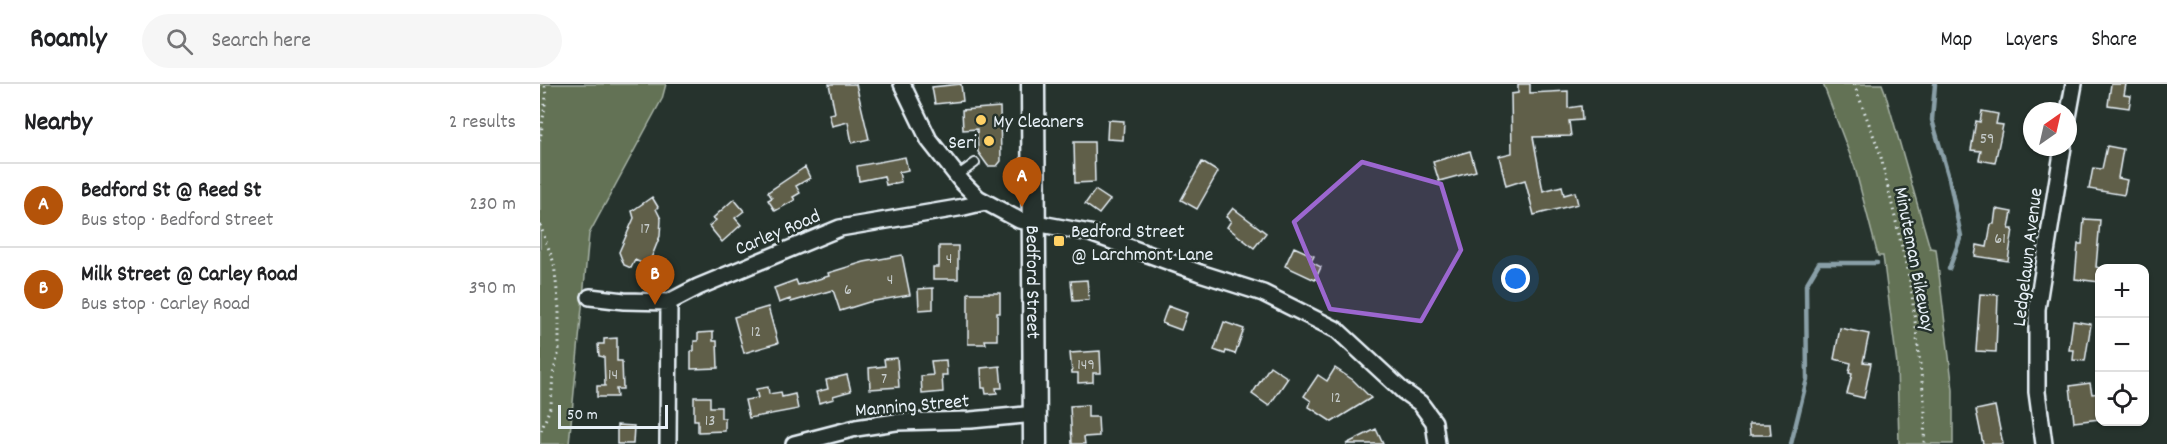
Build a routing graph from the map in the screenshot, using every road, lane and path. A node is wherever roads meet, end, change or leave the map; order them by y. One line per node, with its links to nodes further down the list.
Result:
1 (545, 84): 7 (path)
2 (902, 84): 10 (street)
3 (1033, 84): 12 (main road, Bedford Street)
4 (1854, 84): 22 (path, Minuteman Bikeway)
5 (2074, 84): 6 (street)
6 (2071, 102)
7 (540, 141)
8 (2062, 156): 23 (street, Ledgelawn Avenue)
9 (975, 163): 10 (lane)
10 (957, 176): 11 (street)
11 (985, 202): 12 (street); 15 (street, Carley Road)
12 (1035, 223): 16 (main road, Bedford Street); 21 (street)
13 (540, 225): 17 (path)
14 (590, 297): 15 (street, Carley Road)
15 (669, 302): 18 (street)
16 (1035, 414): 19 (street, Manning Street); 20 (main road, Bedford Street)
17 (540, 434)
18 (668, 444)
19 (794, 444)
20 (1035, 444)
21 (1437, 444)
22 (1924, 444)
23 (2044, 444)

